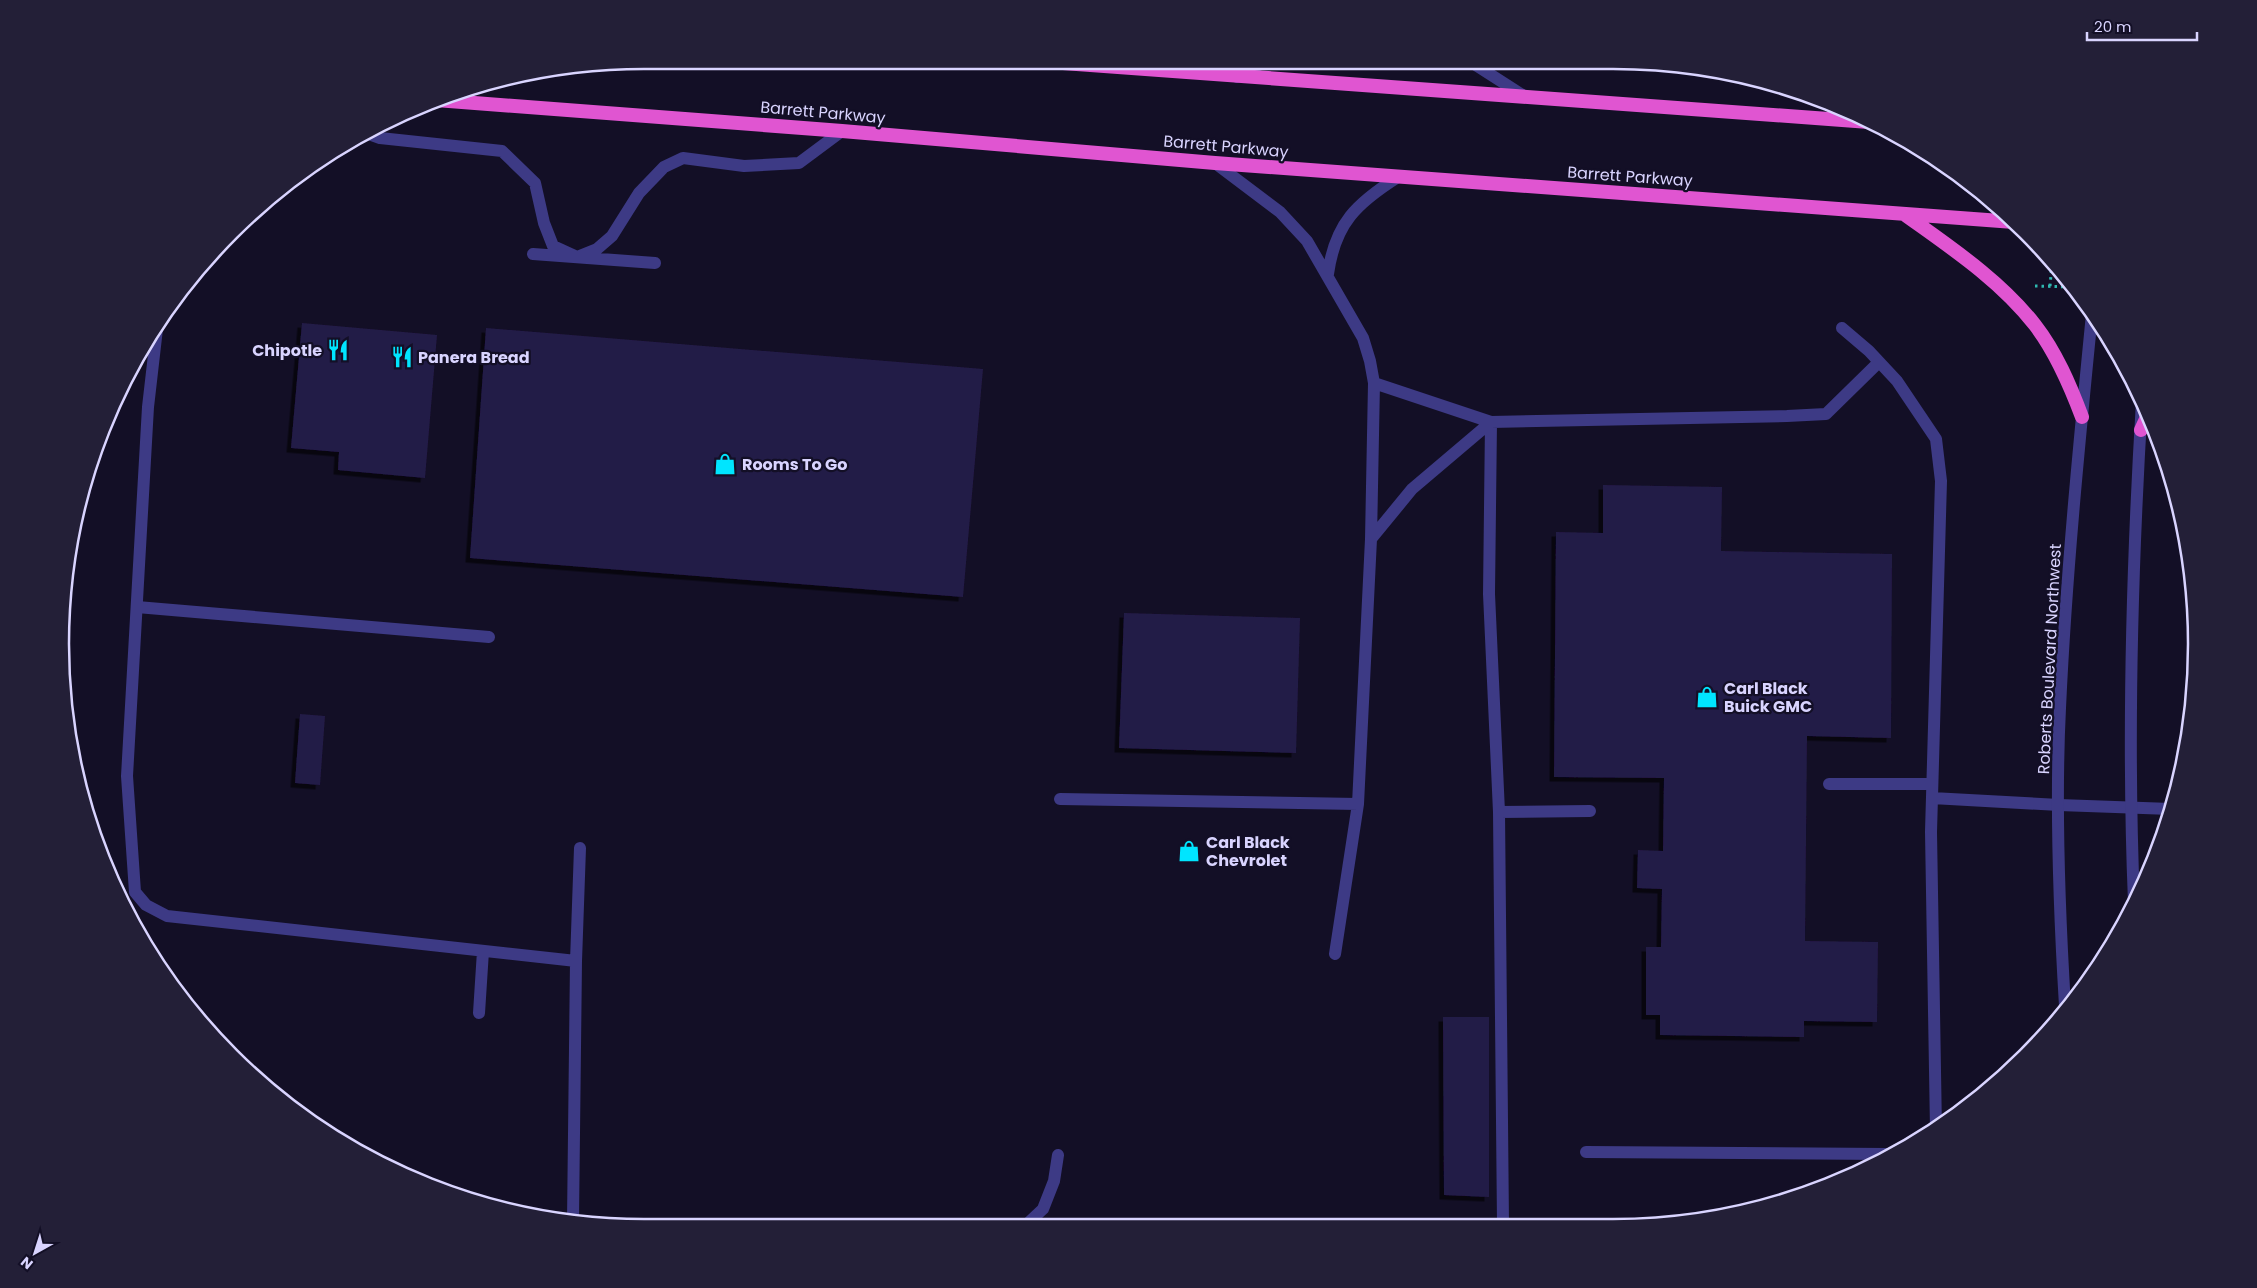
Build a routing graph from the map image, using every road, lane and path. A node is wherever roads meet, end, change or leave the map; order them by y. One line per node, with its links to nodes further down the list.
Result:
1 (1138, 69): 4 (highway)
2 (1251, 69): 4 (street)
3 (1481, 69): 5 (street)
4 (1237, 77): 5 (highway)
5 (1524, 96): 7 (highway)
6 (453, 101): 8 (highway, Barrett Parkway)
7 (1850, 121)
8 (842, 131): 10 (highway, Barrett Parkway); 15 (street)
9 (375, 136): 15 (street)
10 (1215, 163): 11 (highway, Barrett Parkway); 18 (street)
11 (1398, 177): 12 (highway, Barrett Parkway); 18 (street)
12 (1903, 214): 13 (highway, Barrett Parkway); 27 (highway)
13 (2002, 221)
14 (533, 254): 15 (street)
15 (577, 257): 16 (street)
16 (655, 263)
17 (2051, 272): 20 (path)
18 (1328, 274): 26 (street)
19 (2033, 286): 20 (path)
20 (2050, 286): 21 (path)
21 (2062, 286)
22 (2091, 324): 27 (street, Roberts Boulevard Northwest)
23 (1842, 328): 25 (street)
24 (156, 341): 33 (street)
25 (1878, 363): 29 (street); 36 (street)
26 (1374, 383): 29 (street); 32 (street)
27 (2082, 417): 40 (street, Roberts Boulevard Northwest)
28 (2141, 418): 31 (street)
29 (1491, 422): 32 (street); 44 (street)
30 (2144, 424): 31 (highway)
31 (2141, 430): 41 (street)
32 (1371, 539): 39 (street)
33 (137, 607): 34 (street); 47 (street)
34 (489, 637)
35 (1829, 784): 36 (street)
36 (1932, 784): 37 (street)
37 (1932, 798): 40 (street); 52 (street)
38 (1060, 799): 39 (street)
39 (1358, 804): 48 (street)
40 (2058, 805): 41 (street); 50 (street, Roberts Boulevard Northwest)
41 (2130, 808): 42 (street); 46 (street)
42 (2164, 809)
43 (1590, 811): 44 (street)
44 (1499, 812): 58 (street)
45 (580, 848): 49 (street)
46 (2133, 888)
47 (483, 951): 49 (street); 51 (street)
48 (1335, 954)
49 (576, 960): 56 (street)
50 (2065, 999)
51 (479, 1013)
52 (1936, 1120)
53 (1586, 1152): 54 (street)
54 (1878, 1154)
55 (1058, 1155): 57 (street)
56 (573, 1214)
57 (1032, 1219)
58 (1503, 1219)

